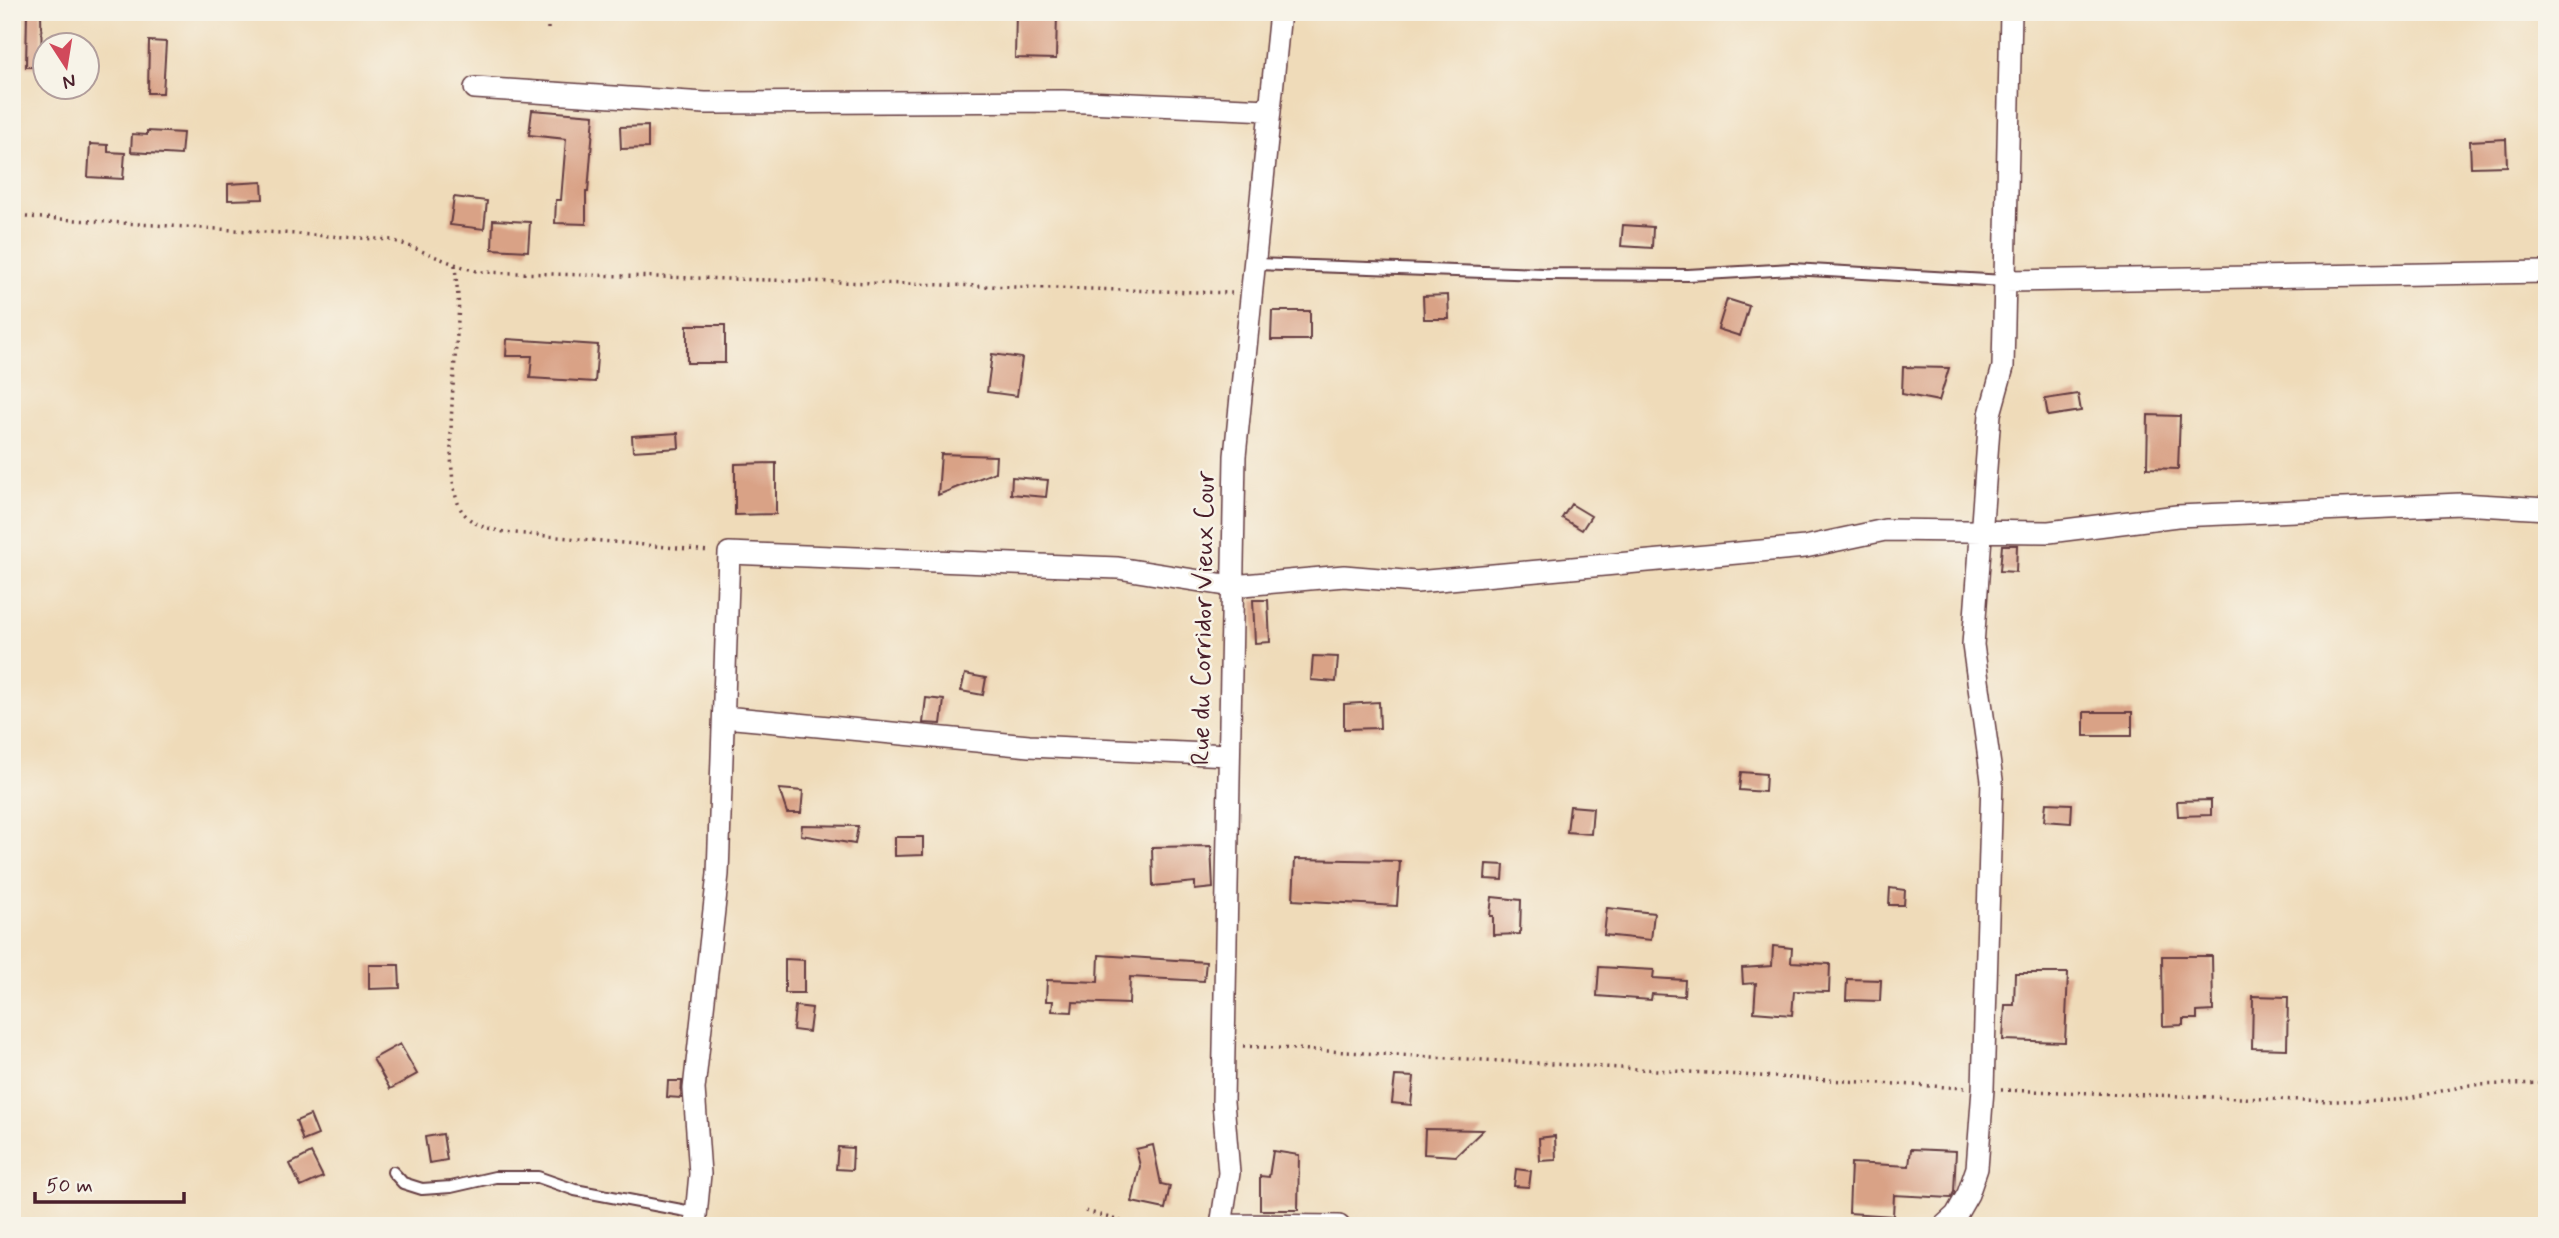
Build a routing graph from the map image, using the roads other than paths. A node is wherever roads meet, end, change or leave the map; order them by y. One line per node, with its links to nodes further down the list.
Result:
1 (1280, 12): 4 (street, Rue du Corridor Vieux Cour)
2 (2011, 12): 7 (street)
3 (475, 88): 4 (street)
4 (1270, 110): 5 (street, Rue du Corridor Vieux Cour)
5 (1255, 264): 7 (lane); 10 (street, Rue du Corridor Vieux Cour)
6 (2547, 272): 7 (street)
7 (2005, 281): 9 (street)
8 (2547, 509): 9 (street)
9 (1980, 530): 10 (street); 17 (street)
10 (1232, 586): 11 (street); 12 (street, Rue du Corridor Vieux Cour)
11 (724, 717): 12 (street); 14 (street)
12 (1229, 755): 15 (street, Rue du Corridor Vieux Cour)
13 (393, 1172): 14 (lane)
14 (696, 1219)
15 (1222, 1225): 16 (street)
16 (1339, 1226)
17 (1944, 1226)

